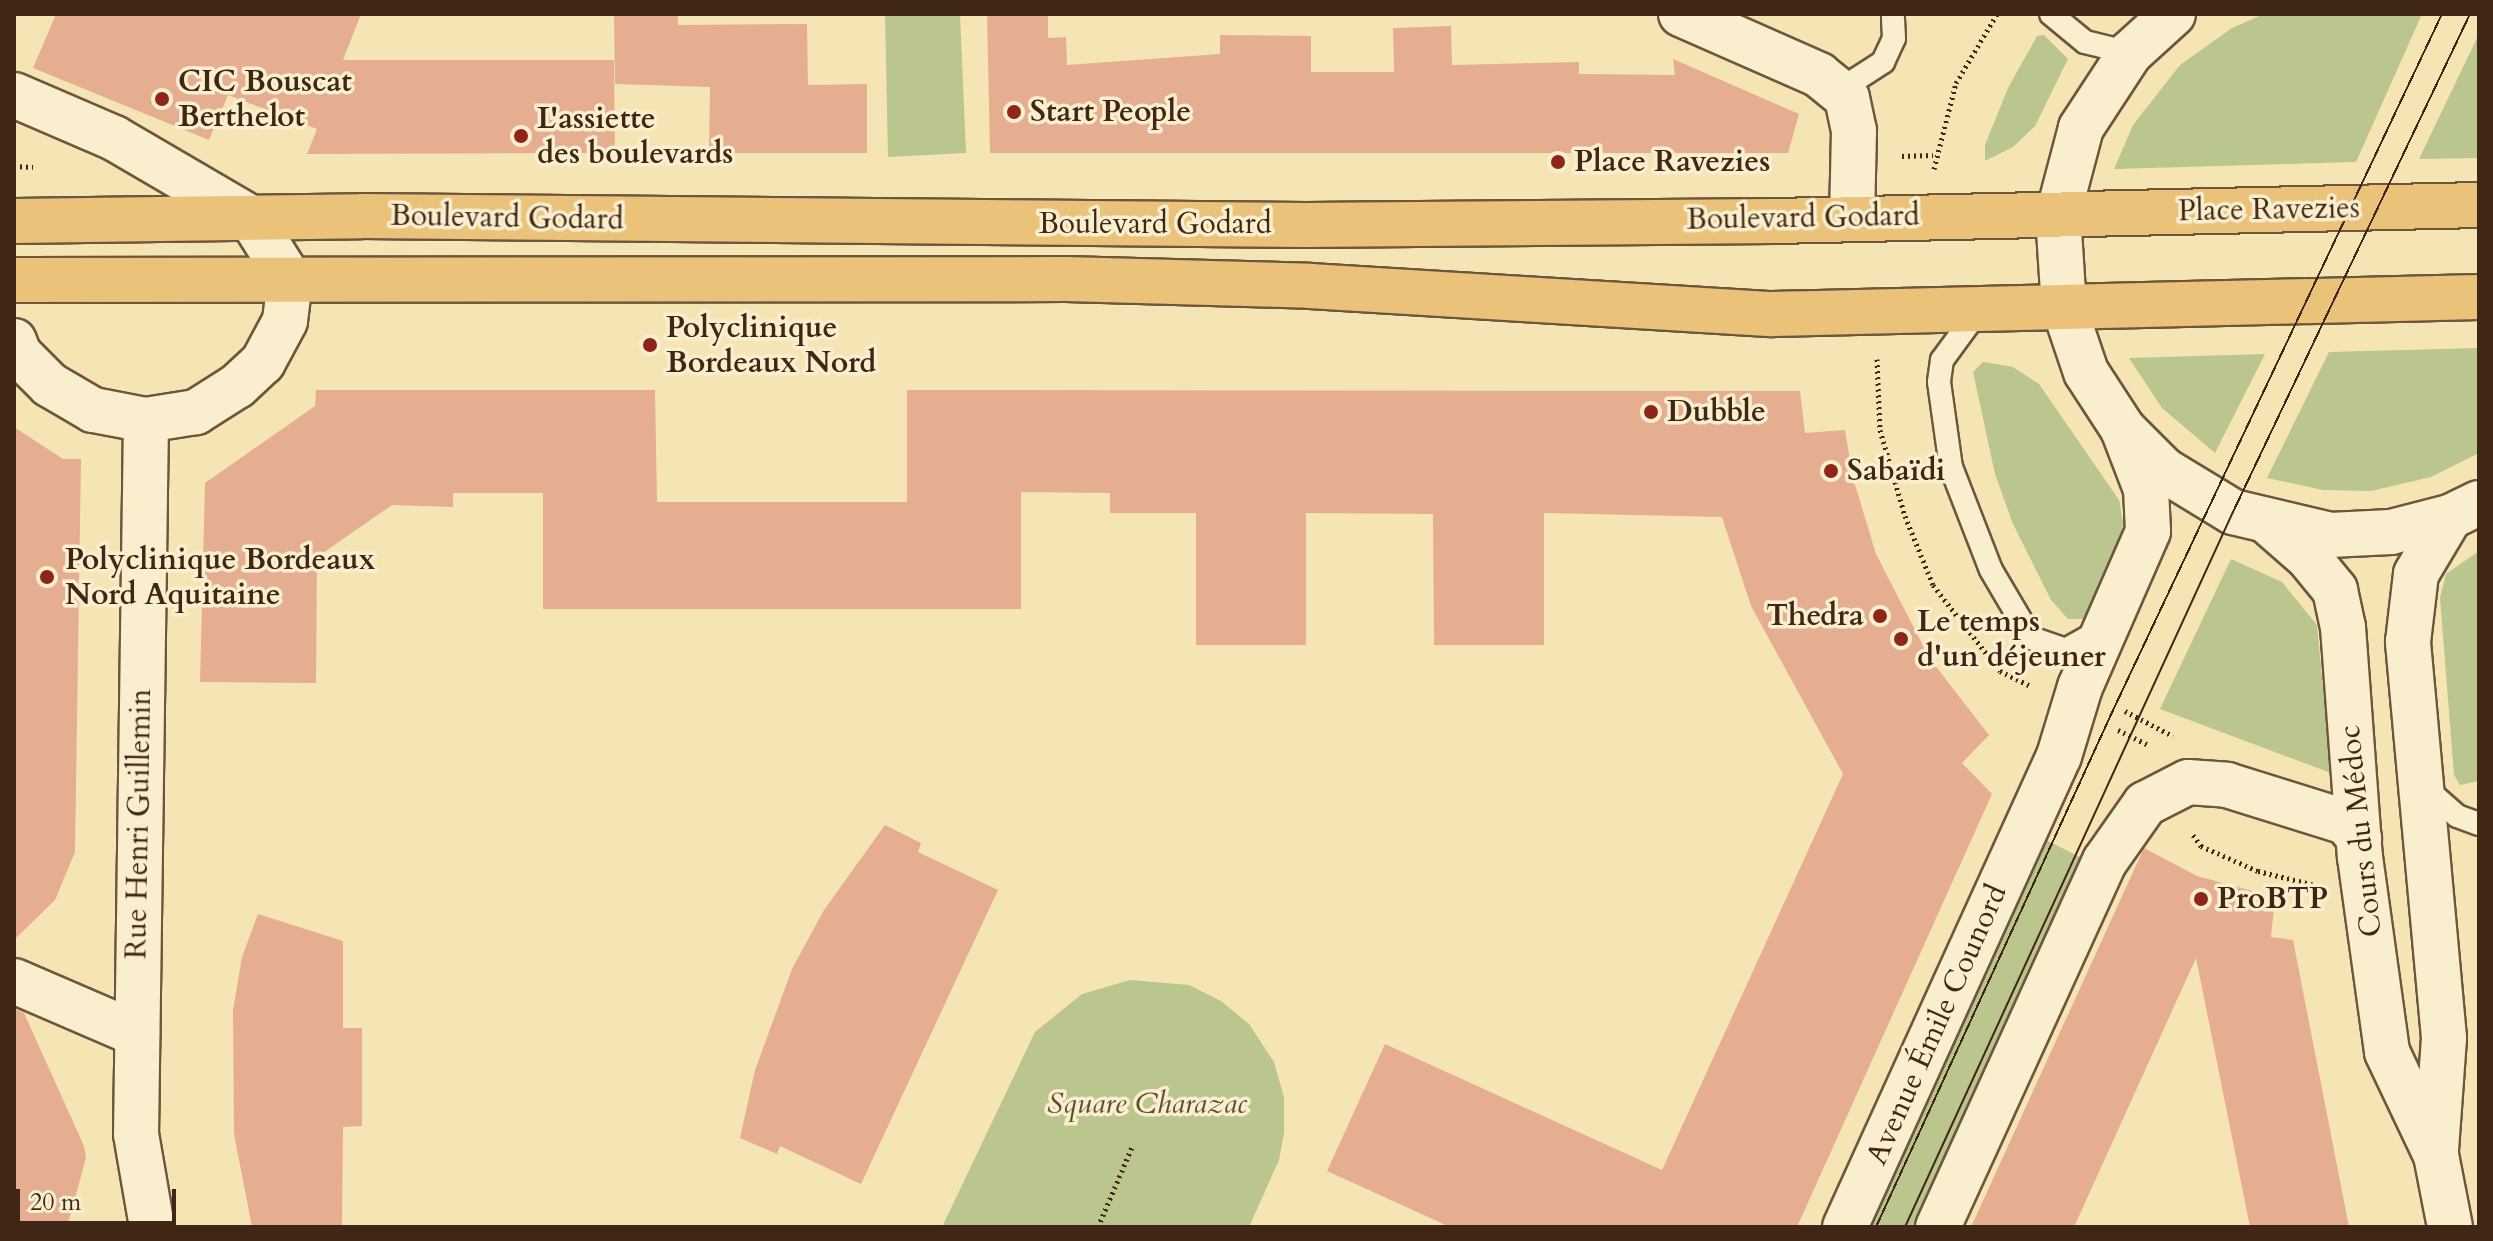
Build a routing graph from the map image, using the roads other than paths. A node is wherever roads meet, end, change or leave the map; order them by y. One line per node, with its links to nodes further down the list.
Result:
1 (1681, 14): 6 (street)
2 (2051, 14): 5 (lane)
3 (2173, 14): 5 (street)
4 (1893, 18): 6 (lane)
5 (2130, 53): 9 (street)
6 (1838, 91): 10 (street)
7 (14, 95): 11 (street)
8 (2479, 205): 9 (main road, Place Ravezies)
9 (2058, 215): 10 (main road, Boulevard Godard); 16 (street)
10 (1852, 217): 11 (main road, Boulevard Godard)
11 (251, 218): 12 (main road, Boulevard Godard); 14 (street)
12 (14, 221)
13 (14, 280): 14 (main road, Boulevard Godard)
14 (290, 280): 17 (main road, Boulevard Godard); 19 (street)
15 (2479, 297): 16 (main road)
16 (2064, 307): 17 (main road, Boulevard Godard); 20 (street)
17 (1979, 310): 23 (lane)
18 (14, 341): 19 (street)
19 (146, 420): 28 (street, Rue Henri Guillemin)
20 (2123, 429): 22 (street); 23 (street)
21 (2465, 510): 22 (street); 24 (street, Cours du Médoc)
22 (2270, 524): 26 (street, Cours du Médoc)
23 (2107, 626): 31 (street, Avenue Émile Counord)
24 (2422, 785): 25 (lane); 29 (street, Cours du Médoc)
25 (2479, 824)
26 (2359, 838): 29 (street, Cours du Médoc); 32 (street)
27 (14, 981): 28 (street)
28 (137, 1034): 30 (street, Rue Henri Guillemin)
29 (2436, 1155): 33 (street, Cours du Médoc)
30 (152, 1227)
31 (1845, 1227)
32 (1938, 1227)
33 (2450, 1227)

